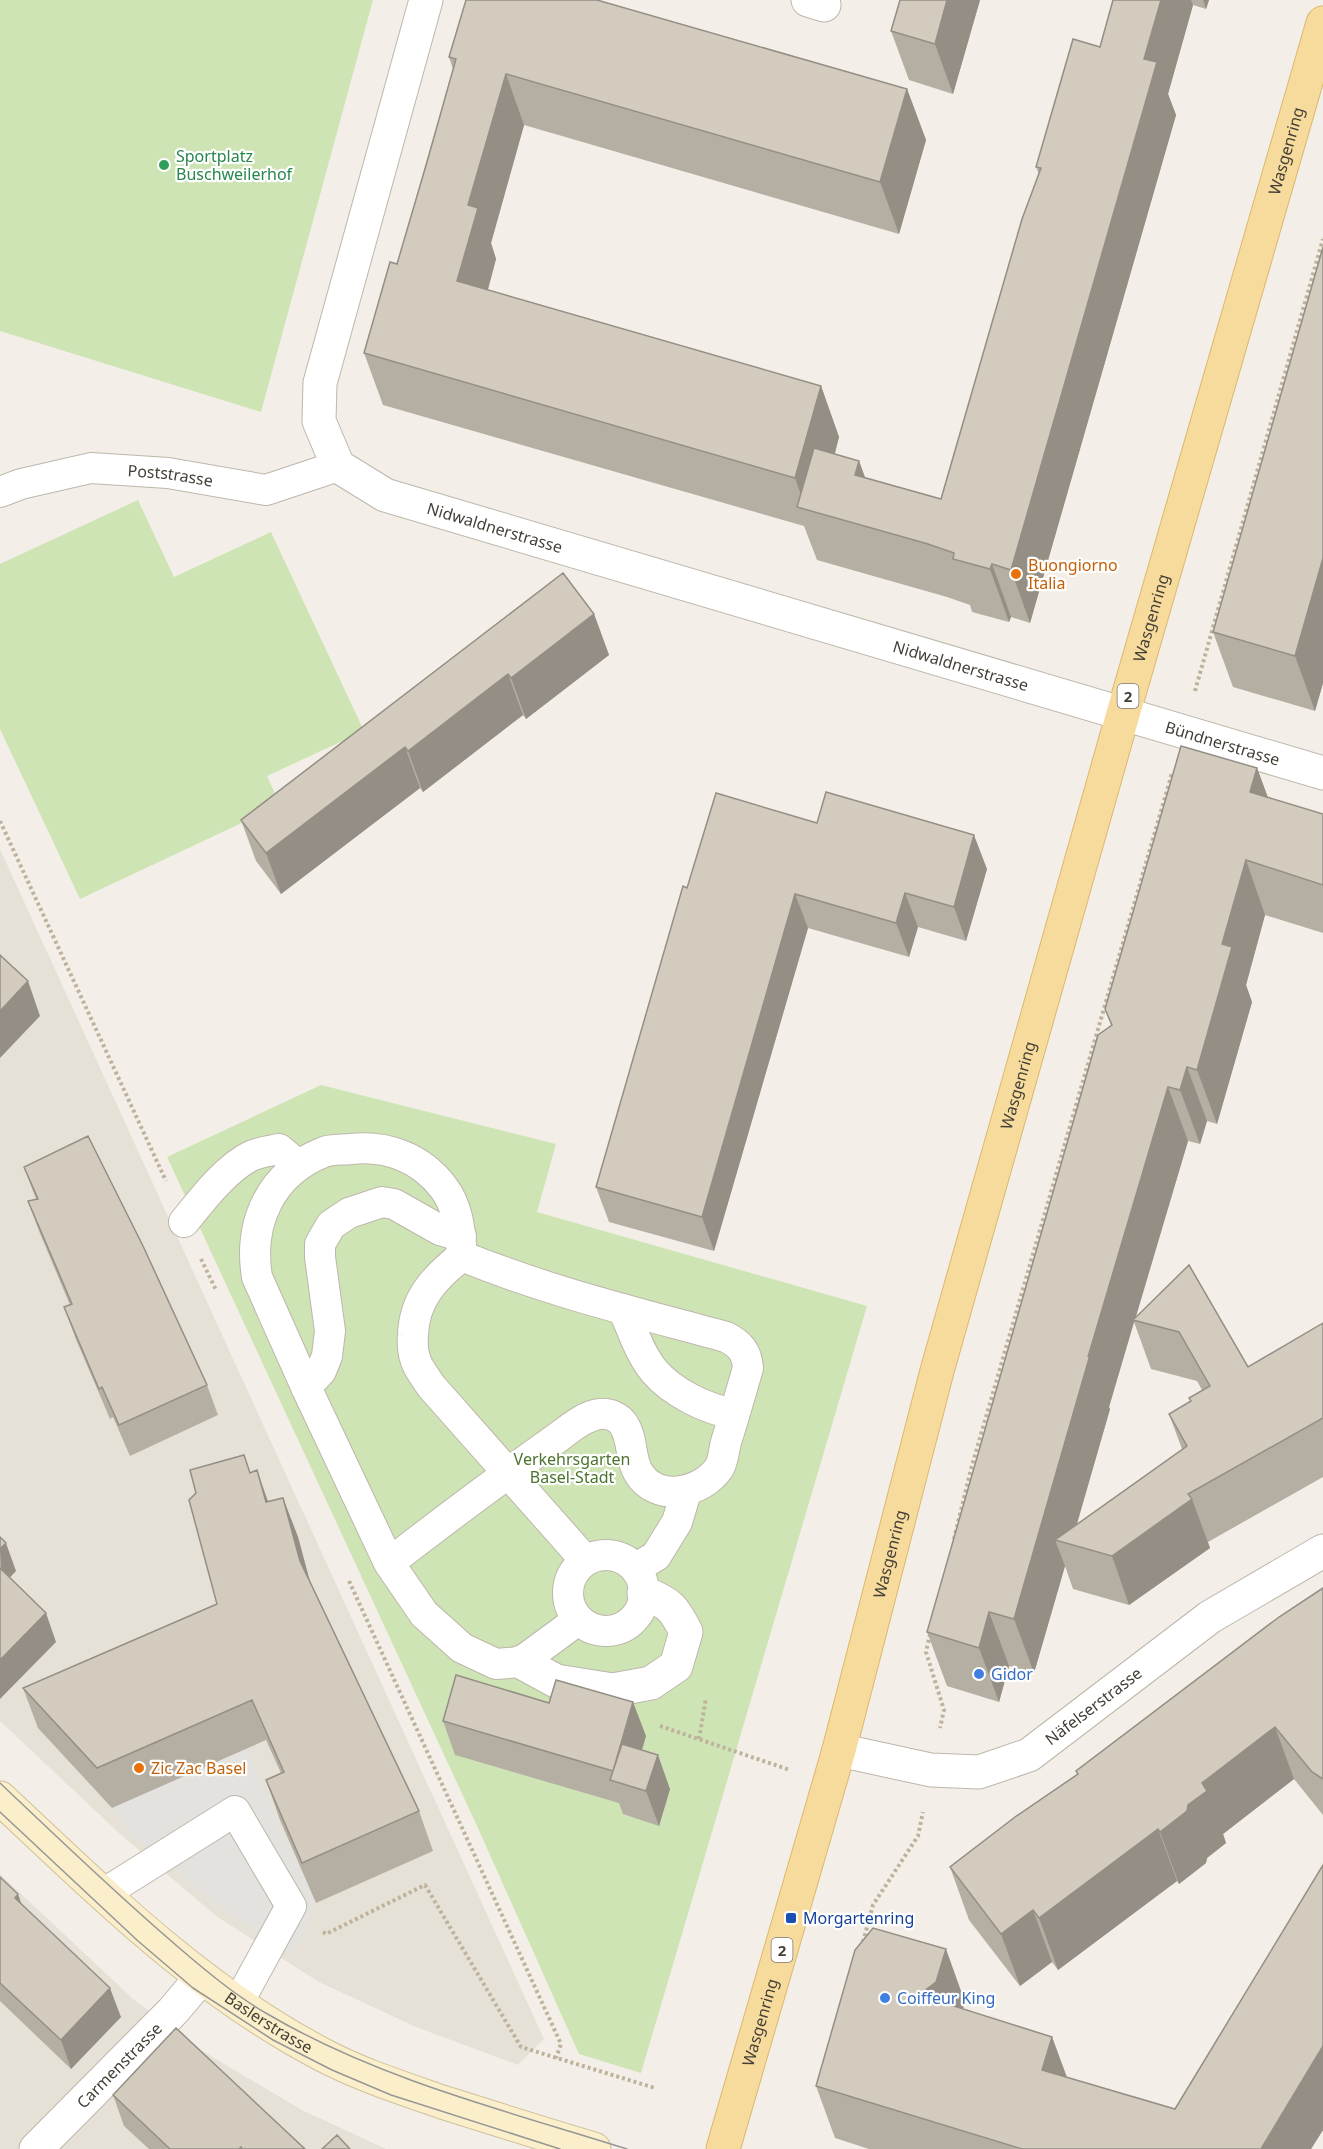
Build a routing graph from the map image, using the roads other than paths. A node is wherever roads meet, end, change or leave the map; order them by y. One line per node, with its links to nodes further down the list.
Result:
1 (426, 0): 3 (street)
2 (1323, 23): 5 (main road, Wasgenring / 2)
3 (338, 466): 4 (lane, Poststrasse); 5 (street, Nidwaldnerstrasse)
4 (0, 492)
5 (1123, 714): 6 (street, Bündnerstrasse); 21 (main road, Wasgenring / 2)
6 (1323, 773)
7 (298, 1165): 8 (lane); 9 (lane); 11 (lane)
8 (184, 1222)
9 (461, 1246): 10 (lane); 11 (lane); 13 (lane)
10 (623, 1309): 12 (lane); 12 (lane)
11 (306, 1387): 17 (lane)
12 (734, 1414): 14 (lane)
13 (509, 1473): 14 (lane); 16 (lane); 17 (lane)
14 (686, 1491): 18 (lane)
15 (1323, 1551): 21 (street, Näfelserstrasse)
16 (585, 1560): 18 (lane); 19 (lane)
17 (389, 1563): 20 (lane)
18 (640, 1581): 19 (lane); 20 (street)
19 (578, 1620): 20 (lane)
20 (522, 1662)
21 (838, 1750): 28 (main road, Wasgenring / 2)
22 (0, 1798): 23 (main road, Baslerstrasse)
23 (103, 1894): 24 (main road, Baslerstrasse); 25 (lane)
24 (201, 1978): 25 (main road, Baslerstrasse); 26 (street, Carmenstrasse)
25 (238, 2003): 27 (main road, Baslerstrasse)
26 (36, 2149)
27 (594, 2149)
28 (723, 2149)

